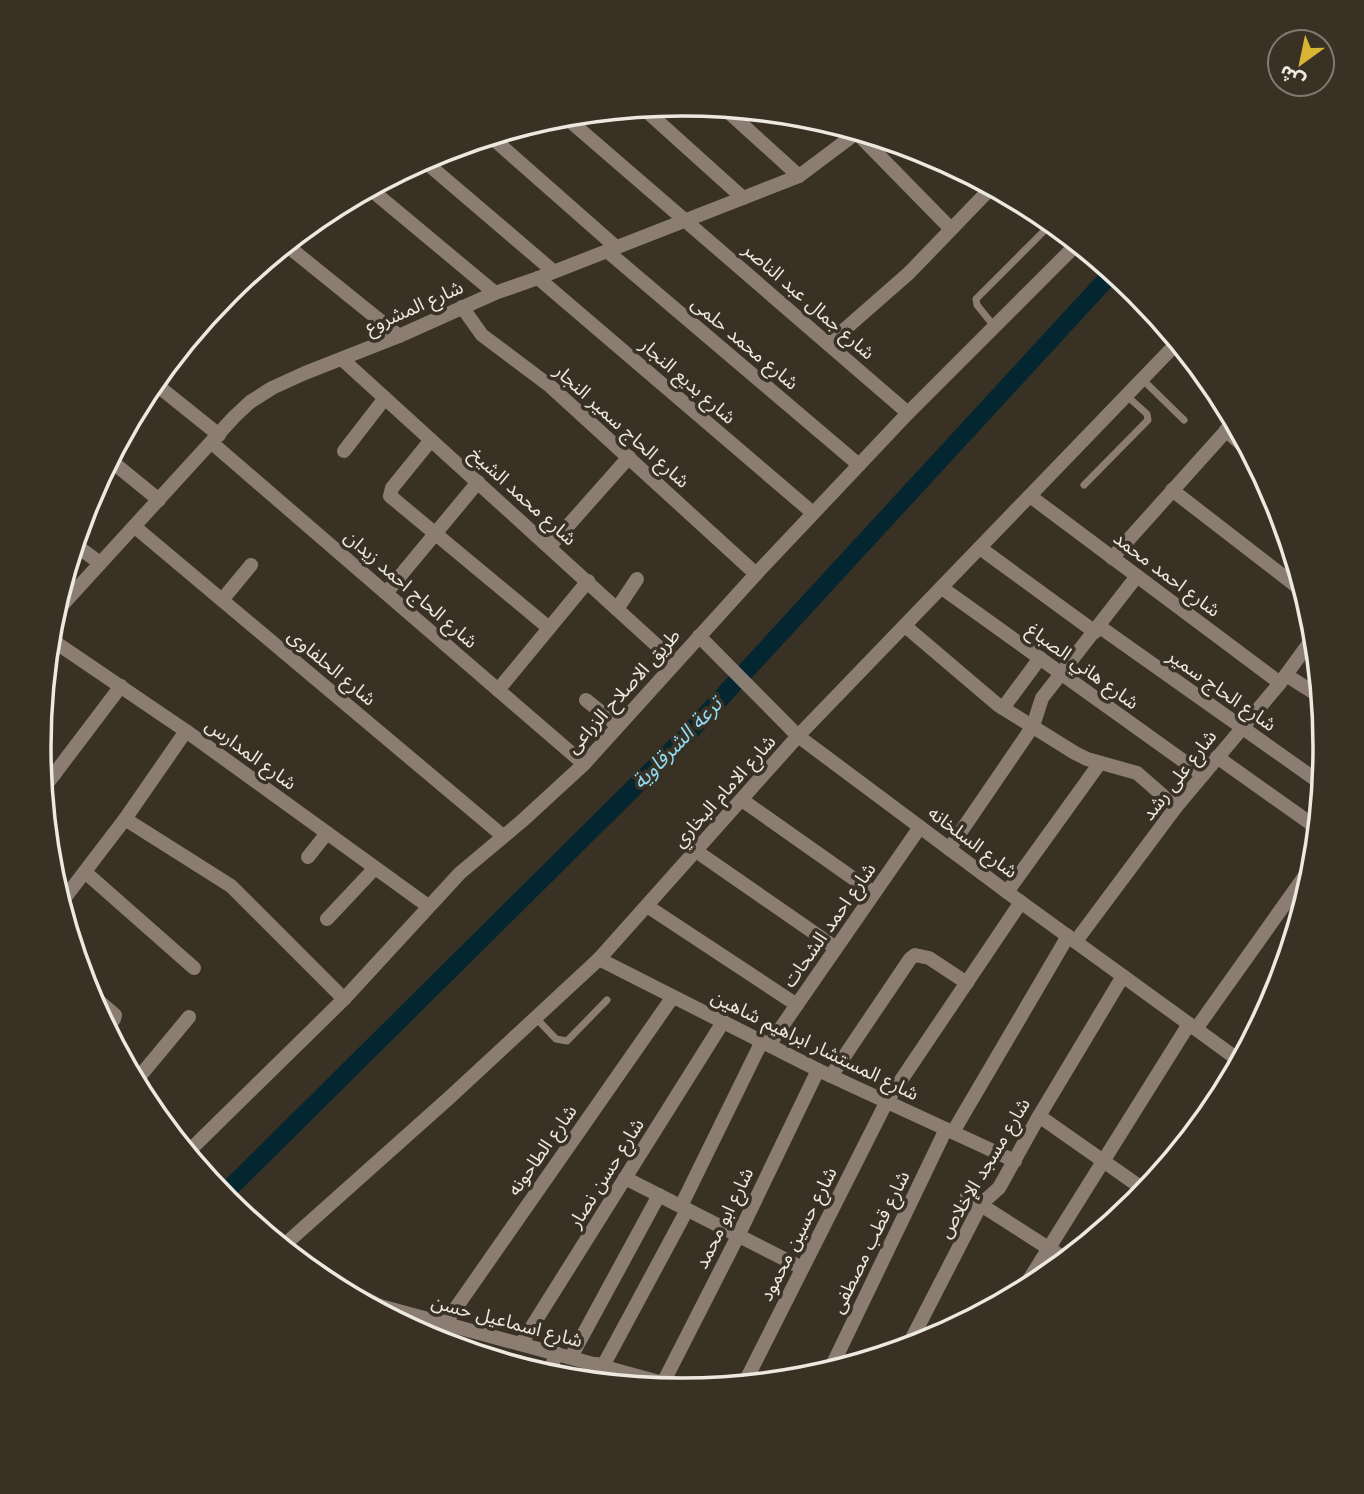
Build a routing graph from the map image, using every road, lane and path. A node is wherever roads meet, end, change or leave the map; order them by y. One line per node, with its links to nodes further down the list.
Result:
1 (653, 117): 11 (street)
2 (735, 118): 8 (street)
3 (575, 125): 12 (street, شارع جمال عبد الناصر)
4 (849, 138): 8 (street, شارع المشروع)
5 (498, 143): 15 (street, شارع محمد حلمى)
6 (870, 144): 13 (street)
7 (432, 168): 18 (street)
8 (799, 176): 11 (street, شارع المشروع)
9 (377, 194): 20 (street)
10 (986, 194): 13 (street)
11 (743, 198): 12 (street, شارع المشروع)
12 (685, 219): 15 (street, شارع المشروع); 24 (street, شارع جمال عبد الناصر)
13 (951, 229): 24 (street)
14 (1045, 230): 22 (lane)
15 (612, 249): 18 (street, شارع المشروع); 38 (street, شارع محمد حلمى)
16 (293, 250): 23 (street)
17 (1071, 250): 22 (street, طريق الاصلاح الزراعى)
18 (553, 271): 19 (street, شارع المشروع)
19 (538, 278): 20 (street, شارع المشروع); 45 (street, شارع بديع النجار)
20 (495, 293): 21 (street, شارع المشروع)
21 (462, 307): 23 (street, شارع المشروع); 37 (street, شارع الحاج سمير النجار)
22 (994, 326): 31 (street, طريق الاصلاح الزراعى)
23 (399, 336): 26 (street, شارع المشروع)
24 (828, 344): 31 (street, شارع جمال عبد الناصر)
25 (1171, 349): 27 (street, شارع الامام البخاري)
26 (343, 360): 30 (street, شارع محمد الشيخ); 34 (street, شارع المشروع)
27 (1142, 379): 29 (street, شارع الامام البخاري); 32 (lane)
28 (161, 390): 34 (street, شارع الحاج احمد زيدان)
29 (1127, 395): 41 (lane); 43 (street, شارع الامام البخاري)
30 (385, 398): 35 (street, شارع محمد الشيخ); 36 (street)
31 (908, 413): 38 (street, طريق الاصلاح الزراعى)
32 (1185, 419)
33 (1228, 429): 42 (street)
34 (215, 439): 44 (street, شارع المشروع); 60 (street, شارع الحاج احمد زيدان)
35 (431, 440): 40 (street, شارع محمد الشيخ); 47 (street)
36 (344, 451)
37 (629, 457): 48 (street); 54 (street, شارع الحاج سمير النجار)
38 (859, 465): 45 (street, طريق الاصلاح الزراعى)
39 (117, 466): 44 (street)
40 (478, 482): 47 (street); 48 (street, شارع محمد الشيخ)
41 (1084, 485)
42 (1172, 490): 51 (street); 58 (street)
43 (1030, 496): 49 (street, شارع الامام البخاري); 51 (street, شارع احمد محمد)
44 (159, 500): 46 (street, شارع المشروع)
45 (813, 513): 54 (street, طريق الاصلاح الزراعى)
46 (135, 527): 52 (street, شارع المشروع); 62 (street, شارع الحلفاوى)
47 (435, 533): 60 (street); 65 (street)
48 (550, 546): 57 (street, شارع محمد الشيخ)
49 (980, 548): 59 (street, شارع الامام البخاري); 66 (street, شارع الحاج سمير)
50 (82, 550): 52 (street)
51 (1112, 558): 55 (street, شارع احمد محمد)
52 (100, 564): 61 (street, شارع المشروع)
53 (250, 565): 62 (street)
54 (756, 574): 67 (street, طريق الاصلاح الزراعى)
55 (1137, 576): 66 (street); 73 (street, شارع احمد محمد)
56 (637, 579): 63 (street)
57 (588, 581): 63 (street, شارع محمد الشيخ); 65 (street)
58 (1292, 582)
59 (942, 588): 64 (street, شارع الامام البخاري); 70 (street, شارع هاني الصباغ)
60 (386, 593): 75 (street, شارع الحاج احمد زيدان)
61 (69, 598)
62 (222, 600): 97 (street, شارع الحلفاوى)
63 (617, 609): 71 (street, شارع محمد الشيخ)
64 (905, 626): 78 (street); 83 (street, شارع الامام البخاري)
65 (549, 628): 75 (street)
66 (1098, 629): 72 (street); 81 (street, شارع الحاج سمير)
67 (699, 636): 71 (street, طريق الاصلاح الزراعى); 83 (street, شارع السلخانه)
68 (59, 645): 74 (street, شارع المدارس)
69 (1305, 648): 73 (street, شارع على رشد)
70 (1040, 659): 72 (street, شارع هاني الصباغ); 78 (street)
71 (676, 663): 79 (street, طريق الاصلاح الزراعى)
72 (1061, 673): 80 (street); 88 (street, شارع هاني الصباغ)
73 (1283, 679): 76 (street, شارع احمد محمد); 81 (street, شارع على رشد)
74 (121, 686): 82 (street, شارع المدارس); 87 (street)
75 (498, 690): 86 (street, شارع الحاج احمد زيدان)
76 (1311, 691)
77 (586, 700): 79 (street)
78 (1003, 708): 80 (street)
79 (618, 726): 86 (street, طريق الاصلاح الزراعى)
80 (1033, 726): 85 (street); 98 (street)
81 (1241, 728): 84 (street, شارع على رشد); 89 (street, شارع الحاج سمير)
82 (186, 731): 93 (street); 96 (street, شارع المدارس)
83 (799, 736): 91 (street, شارع الامام البخاري); 95 (street, شارع السلخانه)
84 (1217, 757): 88 (street, شارع على رشد); 94 (street)
85 (1100, 763): 92 (street); 104 (street)
86 (584, 764): 97 (street, طريق الاصلاح الزراعى)
87 (54, 775): 90 (street)
88 (1203, 775): 92 (street, شارع على رشد)
89 (1312, 777)
90 (52, 778)
91 (741, 800): 99 (street, شارع الامام البخاري); 106 (street)
92 (1177, 807): 111 (street, شارع على رشد)
93 (125, 818): 102 (street); 118 (street)
94 (1309, 822)
95 (920, 827): 98 (street, شارع السلخانه); 106 (street, شارع احمد الشحات)
96 (327, 833): 100 (street); 101 (street, شارع المدارس)
97 (503, 836): 108 (street, طريق الاصلاح الزراعى)
98 (949, 849): 104 (street, شارع السلخانه)
99 (696, 851): 109 (street, شارع الامام البخاري); 112 (street)
100 (308, 857)
101 (375, 868): 108 (street, شارع المدارس); 110 (street)
102 (85, 872): 105 (street); 114 (street)
103 (1298, 885): 124 (street)
104 (1007, 892): 107 (street, شارع السلخانه)
105 (68, 893)
106 (874, 893): 112 (street, شارع احمد الشحات)
107 (1021, 902): 111 (street, شارع السلخانه); 116 (street, شارع حسين محمود)
108 (428, 906): 118 (street, طريق الاصلاح الزراعى)
109 (647, 906): 113 (street, شارع الامام البخاري); 120 (street)
110 (327, 919)
111 (1072, 938): 115 (street, شارع السلخانه); 131 (street, شارع على رشد)
112 (836, 948): 120 (street, شارع احمد الشحات)
113 (599, 959): 117 (street, شارع المستشار ابراهيم شاهين); 122 (street, شارع الامام البخاري)
114 (194, 968)
115 (1123, 976): 124 (street, شارع السلخانه); 130 (street, شارع مسجد الإخلاص)
116 (967, 983): 127 (street, شارع ابو محمد); 129 (street, شارع حسين محمود)
117 (671, 998): 123 (street, شارع المستشار ابراهيم شاهين); 148 (street, شارع الطاحونه)
118 (344, 999): 132 (street, طريق الاصلاح الزراعى)
119 (607, 1000): 122 (lane)
120 (797, 1005): 125 (street, شارع احمد الشحات)
121 (190, 1017): 128 (street)
122 (536, 1018): 142 (street, شارع الامام البخاري)
123 (723, 1022): 125 (street, شارع المستشار ابراهيم شاهين); 135 (street, شارع حسن نصار)
124 (1192, 1026): 126 (street, شارع السلخانه); 134 (street)
125 (765, 1043): 127 (street, شارع المستشار ابراهيم شاهين); 140 (street, شارع احمد الشحات)
126 (1233, 1056)
127 (825, 1073): 129 (street, شارع المستشار ابراهيم شاهين); 141 (street, شارع ابو محمد)
128 (142, 1074)
129 (887, 1101): 131 (street, شارع المستشار ابراهيم شاهين); 145 (street, شارع حسين محمود)
130 (1039, 1116): 133 (street, شارع مسجد الإخلاص); 134 (street)
131 (949, 1131): 133 (street, شارع المستشار ابراهيم شاهين); 152 (street, شارع قطب مصطفى)
132 (194, 1147)
133 (1015, 1161): 139 (street, شارع مسجد الإخلاص)
134 (1103, 1161): 136 (street); 143 (street)
135 (625, 1178): 137 (street); 150 (street, شارع حسن نصار)
136 (1136, 1184)
137 (659, 1195): 140 (street); 151 (street)
138 (967, 1196): 139 (street)
139 (981, 1204): 143 (street); 149 (street, شارع مسجد الإخلاص)
140 (684, 1208): 141 (street); 154 (street, شارع احمد الشحات)
141 (738, 1236): 145 (street); 158 (street, شارع ابو محمد)
142 (289, 1241)
143 (1049, 1248): 144 (street); 146 (street)
144 (1058, 1254)
145 (802, 1268): 156 (street, شارع حسين محمود)
146 (1035, 1270)
147 (398, 1311): 148 (street, شارع اسماعيل حسن)
148 (444, 1325): 150 (street, شارع اسماعيل حسن)
149 (914, 1334)
150 (521, 1344): 151 (street, شارع اسماعيل حسن)
151 (564, 1355): 153 (street); 154 (street, شارع اسماعيل حسن)
152 (835, 1359)
153 (556, 1365)
154 (600, 1365): 155 (street, شارع احمد الشحات); 157 (street, شارع اسماعيل حسن)
155 (595, 1372)
156 (749, 1374)
157 (642, 1377)
158 (666, 1378)

